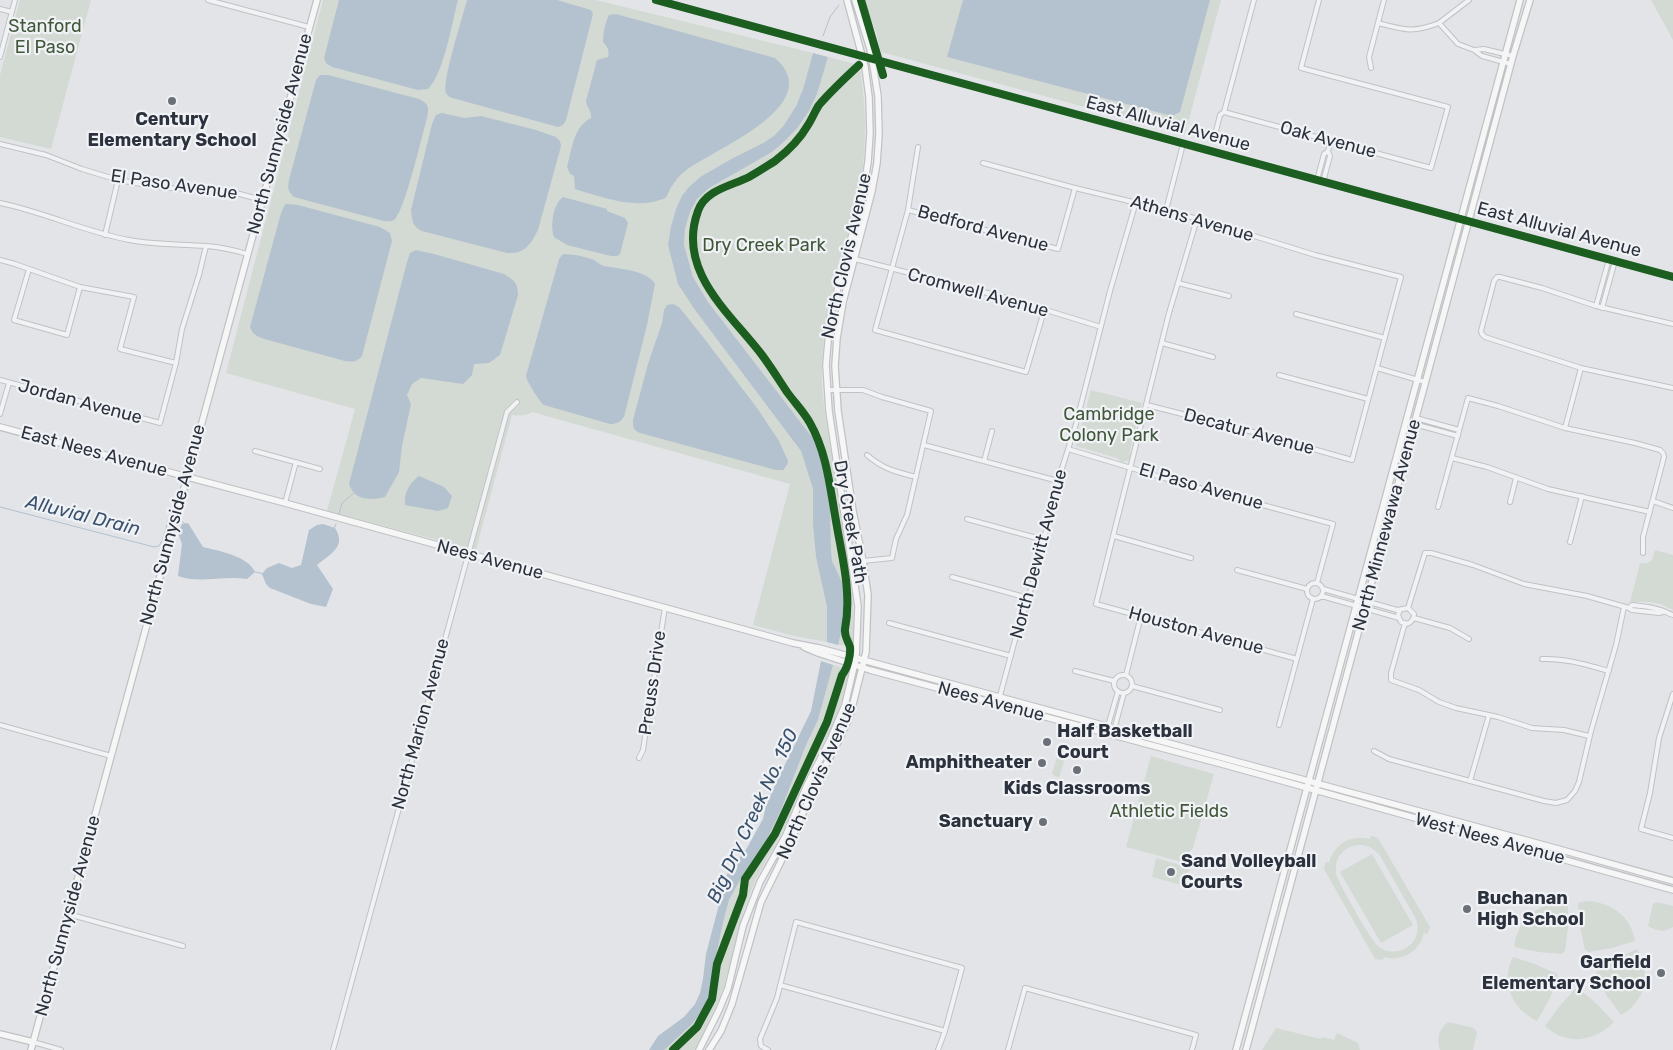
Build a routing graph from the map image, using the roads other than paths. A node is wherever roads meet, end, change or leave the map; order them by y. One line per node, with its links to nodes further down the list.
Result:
1 (15, 0): 14 (street)
2 (208, 0): 17 (street)
3 (317, 0): 17 (main road, North Sunnyside Avenue)
4 (656, 0): 22 (main road, East Alluvial Avenue)
5 (847, 0): 22 (main road, North Clovis Avenue)
6 (855, 0): 23 (main road, North Clovis Avenue)
7 (1254, 0): 27 (street)
8 (1319, 0): 29 (street, Oak Avenue)
9 (1384, 0): 15 (street)
10 (1469, 0): 16 (street)
11 (1520, 0): 19 (main road, North Minnewawa Avenue)
12 (1530, 0): 20 (main road, North Minnewawa Avenue)
13 (0, 9): 14 (street)
14 (12, 12): 21 (street)
15 (1378, 23): 16 (street); 26 (street)
16 (1439, 23): 18 (street)
17 (309, 27): 41 (main road, North Sunnyside Avenue)
18 (1474, 50): 19 (street); 24 (street)
19 (1504, 54): 20 (street); 24 (main road, North Minnewawa Avenue)
20 (1513, 56): 25 (main road, North Minnewawa Avenue)
21 (0, 57)
22 (863, 57): 23 (main road, East Alluvial Avenue); 40 (main road, North Clovis Avenue)
23 (872, 60): 31 (main road, East Alluvial Avenue); 52 (main road, North Clovis Avenue)
24 (1502, 61): 25 (street); 47 (main road, North Minnewawa Avenue)
25 (1511, 64): 48 (main road, North Minnewawa Avenue)
26 (1371, 68)
27 (1224, 112): 28 (street); 29 (street, Oak Avenue)
28 (1214, 139)
29 (1331, 140): 33 (street)
30 (0, 144): 37 (street, El Paso Avenue)
31 (1183, 144): 38 (main road, East Alluvial Avenue); 45 (street)
32 (918, 147): 44 (street)
33 (1328, 150): 35 (street); 36 (street)
34 (983, 163): 39 (street, Athens Avenue)
35 (1322, 164): 36 (street); 38 (street)
36 (1328, 166): 38 (street)
37 (118, 180): 41 (street, El Paso Avenue); 49 (street)
38 (1320, 181): 47 (main road, East Alluvial Avenue)
39 (1076, 188): 42 (street, Athens Avenue); 44 (street, Bedford Avenue)
40 (863, 193): 52 (main road); 79 (main road, North Clovis Avenue)
41 (262, 200): 51 (main road, North Sunnyside Avenue)
42 (1136, 202): 45 (street, Athens Avenue); 66 (street, North Dewitt Avenue)
43 (0, 203): 49 (street)
44 (908, 210): 56 (street)
45 (1166, 210): 46 (street, Athens Avenue)
46 (1197, 219): 58 (street); 67 (street, Athens Avenue)
47 (1460, 219): 48 (main road, East Alluvial Avenue); 74 (main road, North Minnewawa Avenue)
48 (1469, 222): 54 (main road, East Alluvial Avenue); 76 (main road, North Minnewawa Avenue)
49 (105, 235): 50 (street)
50 (206, 246): 51 (street); 70 (street)
51 (248, 254): 100 (main road, North Sunnyside Avenue)
52 (855, 259): 56 (street, Cromwell Avenue); 80 (main road, North Clovis Avenue)
53 (0, 260): 55 (street)
54 (1612, 260): 57 (main road, East Alluvial Avenue); 61 (street); 62 (street)
55 (29, 269): 59 (street); 59 (street)
56 (891, 270): 63 (street, Cromwell Avenue); 63 (street)
57 (1673, 276)
58 (1178, 283): 60 (street); 68 (street)
59 (80, 287): 70 (street)
60 (1229, 296)
61 (1596, 306): 62 (street); 72 (street)
62 (1602, 308): 65 (street)
63 (1044, 310): 66 (street, Cromwell Avenue)
64 (1296, 314): 67 (street)
65 (1673, 324)
66 (1101, 327): 92 (street, North Dewitt Avenue)
67 (1384, 338): 71 (street)
68 (1162, 343): 69 (street); 83 (street)
69 (1213, 356)
70 (176, 363): 77 (street, Jordan Avenue)
71 (1376, 368): 74 (street); 81 (street)
72 (1581, 368): 78 (street); 87 (street)
73 (1280, 375): 81 (street)
74 (1417, 379): 76 (street); 127 (main road, North Minnewawa Avenue)
75 (0, 380): 77 (street, Jordan Avenue)
76 (1426, 382): 85 (main road, North Minnewawa Avenue)
77 (8, 383): 84 (street)
78 (1673, 388)
79 (827, 390): 80 (street); 144 (main road, North Clovis Avenue)
80 (836, 390): 91 (street); 118 (main road, North Clovis Avenue)
81 (1368, 399): 83 (street, Decatur Avenue)
82 (517, 402): 116 (street, North Marion Avenue)
83 (1147, 405): 98 (street)
84 (0, 414)
85 (1415, 421): 88 (street); 90 (street); 128 (main road, North Minnewawa Avenue)
86 (0, 427): 100 (main road, East Nees Avenue)
87 (1565, 428): 88 (street); 105 (street)
88 (1459, 430): 90 (street)
89 (992, 431): 96 (street)
90 (1458, 436): 95 (street)
91 (924, 445): 96 (street); 101 (street)
92 (1068, 449): 98 (street, El Paso Avenue); 103 (street, North Dewitt Avenue)
93 (255, 451): 97 (street)
94 (867, 455): 101 (street)
95 (1452, 458): 102 (street); 108 (street)
96 (984, 461): 103 (street)
97 (296, 462): 99 (street); 107 (street)
98 (1130, 467): 112 (street); 121 (street, El Paso Avenue)
99 (320, 469)
100 (187, 477): 107 (main road, Nees Avenue); 162 (main road, North Sunnyside Avenue)
101 (916, 477): 118 (street)
102 (1516, 478): 104 (street); 106 (street)
103 (1058, 480): 113 (street, North Dewitt Avenue)
104 (1582, 496): 110 (street); 114 (street)
105 (1653, 501): 109 (street); 110 (street)
106 (1510, 502)
107 (285, 503): 116 (main road, Nees Avenue)
108 (1438, 507)
109 (1673, 508)
110 (1650, 512): 115 (street)
111 (967, 520): 113 (street)
112 (1114, 536): 117 (street); 134 (street, Houston Avenue)
113 (1044, 540): 125 (street, North Dewitt Avenue)
114 (1570, 542)
115 (1643, 553)
116 (467, 554): 129 (main road, Nees Avenue); 186 (street, North Marion Avenue)
117 (1191, 558)
118 (863, 560): 143 (main road, North Clovis Avenue)
119 (1237, 570): 122 (street)
120 (952, 577): 125 (street)
121 (1317, 584): 122 (street); 123 (street)
122 (1308, 589): 126 (street)
123 (1323, 589): 124 (street); 127 (street)
124 (1320, 597): 126 (street); 127 (street)
125 (1028, 598): 140 (street, North Dewitt Avenue)
126 (1313, 599): 141 (street)
127 (1357, 603): 128 (street); 164 (main road, North Minnewawa Avenue)
128 (1366, 605): 132 (street); 135 (street); 166 (main road, North Minnewawa Avenue)
129 (665, 607): 144 (main road, Nees Avenue); 163 (street, Preuss Drive)
130 (1627, 607): 131 (street); 133 (street); 147 (street)
131 (1408, 608): 132 (street); 136 (street)
132 (1400, 610): 135 (street)
133 (1673, 615)
134 (1141, 616): 141 (street, Houston Avenue); 148 (street)
135 (1399, 618): 138 (street)
136 (1414, 618): 138 (street); 139 (street)
137 (889, 623): 140 (street)
138 (1404, 624): 156 (street)
139 (1469, 639)
140 (1011, 656): 154 (street, North Dewitt Avenue)
141 (1297, 659): 157 (street)
142 (1542, 659): 147 (street)
143 (865, 660): 144 (main road, Nees Avenue); 145 (main road, North Clovis Avenue); 154 (main road, Nees Avenue)
144 (856, 661): 145 (main road, Nees Avenue); 187 (main road, North Clovis Avenue)
145 (863, 667): 154 (main road, Nees Avenue); 188 (main road, North Clovis Avenue)
146 (1075, 671): 149 (street)
147 (1609, 672): 160 (street)
148 (1126, 675): 149 (street); 150 (street)
149 (1114, 681): 151 (street)
150 (1132, 686): 152 (street); 155 (street)
151 (1118, 691): 152 (street); 159 (street)
152 (1124, 693): 159 (street)
153 (1673, 694): 172 (street)
154 (999, 700): 159 (main road, Nees Avenue)
155 (1220, 710)
156 (1489, 715): 160 (street); 165 (street)
157 (1279, 724)
158 (0, 725): 162 (street)
159 (1110, 731): 164 (main road, Nees Avenue); 167 (main road, Nees Avenue)
160 (1589, 736): 169 (street)
161 (1374, 751): 165 (street)
162 (111, 756): 176 (main road, North Sunnyside Avenue)
163 (639, 758)
164 (1310, 780): 166 (main road, West Nees Avenue); 167 (main road, North Minnewawa Avenue)
165 (1470, 781): 169 (street)
166 (1318, 783): 168 (main road, North Minnewawa Avenue); 173 (main road, West Nees Avenue)
167 (1307, 788): 168 (main road, West Nees Avenue); 177 (main road, North Minnewawa Avenue)
168 (1316, 791): 171 (main road, West Nees Avenue); 178 (main road, North Minnewawa Avenue)
169 (1567, 800): 170 (street)
170 (1571, 806)
171 (1463, 832): 173 (main road); 175 (main road, West Nees Avenue)
172 (1673, 838)
173 (1551, 847): 174 (main road, West Nees Avenue)
174 (1673, 881)
175 (1673, 890)
176 (68, 914): 179 (street); 183 (main road, North Sunnyside Avenue)
177 (1271, 921): 178 (main road); 193 (main road, North Minnewawa Avenue)
178 (1280, 924): 194 (main road, North Minnewawa Avenue)
179 (183, 946)
180 (780, 986): 181 (street); 181 (street); 189 (street)
181 (945, 1031): 190 (street)
182 (0, 1034): 183 (main road)
183 (33, 1042): 184 (main road, North Sunnyside Avenue); 185 (street)
184 (31, 1050)
185 (61, 1050)
186 (333, 1050)
187 (698, 1050)
188 (709, 1050)
189 (768, 1050)
190 (938, 1050)
191 (1008, 1050): 192 (street)
192 (1192, 1050)
193 (1236, 1050)
194 (1246, 1050)

